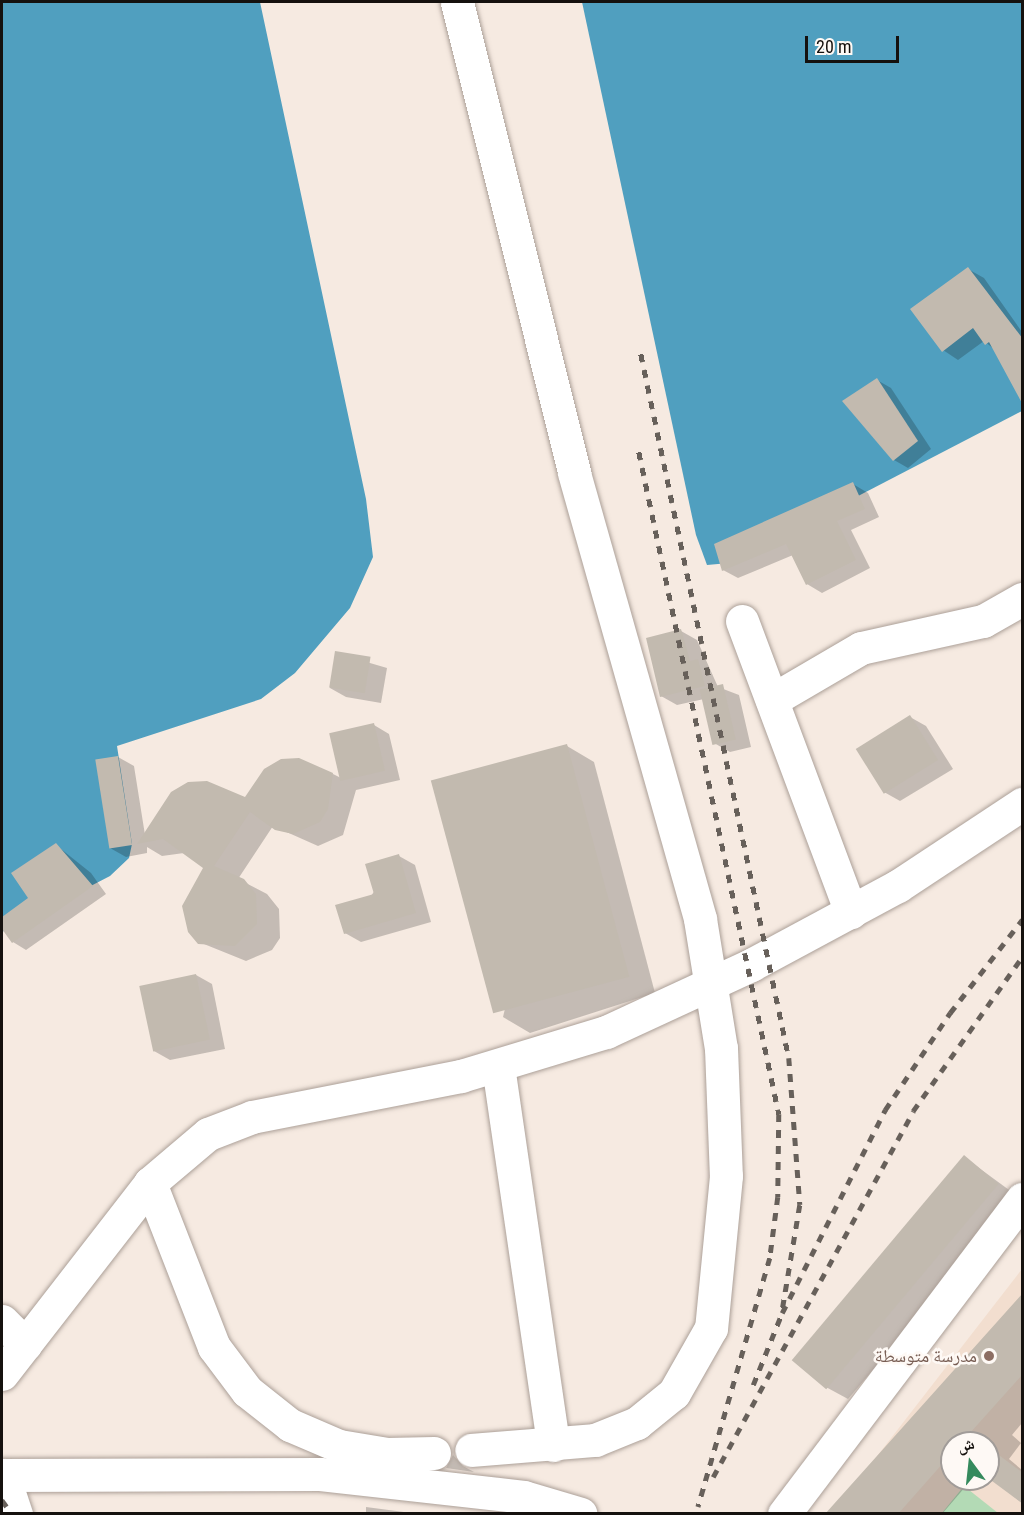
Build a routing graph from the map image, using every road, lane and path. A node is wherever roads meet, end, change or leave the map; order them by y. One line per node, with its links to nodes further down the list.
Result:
1 (458, 2): 7 (main road)
2 (1023, 599): 4 (main road)
3 (742, 621): 4 (main road)
4 (772, 700): 6 (main road)
5 (1023, 804): 6 (main road)
6 (851, 912): 7 (main road)
7 (712, 984): 8 (main road); 14 (main road)
8 (498, 1066): 9 (main road); 14 (main road)
9 (150, 1183): 12 (main road); 16 (main road)
10 (1023, 1199): 19 (main road)
11 (2, 1321): 12 (main road)
12 (25, 1344): 13 (main road)
13 (2, 1374)
14 (553, 1445): 15 (main road)
15 (471, 1450)
16 (434, 1453)
17 (16, 1514): 18 (main road)
18 (581, 1514)
19 (784, 1514)

